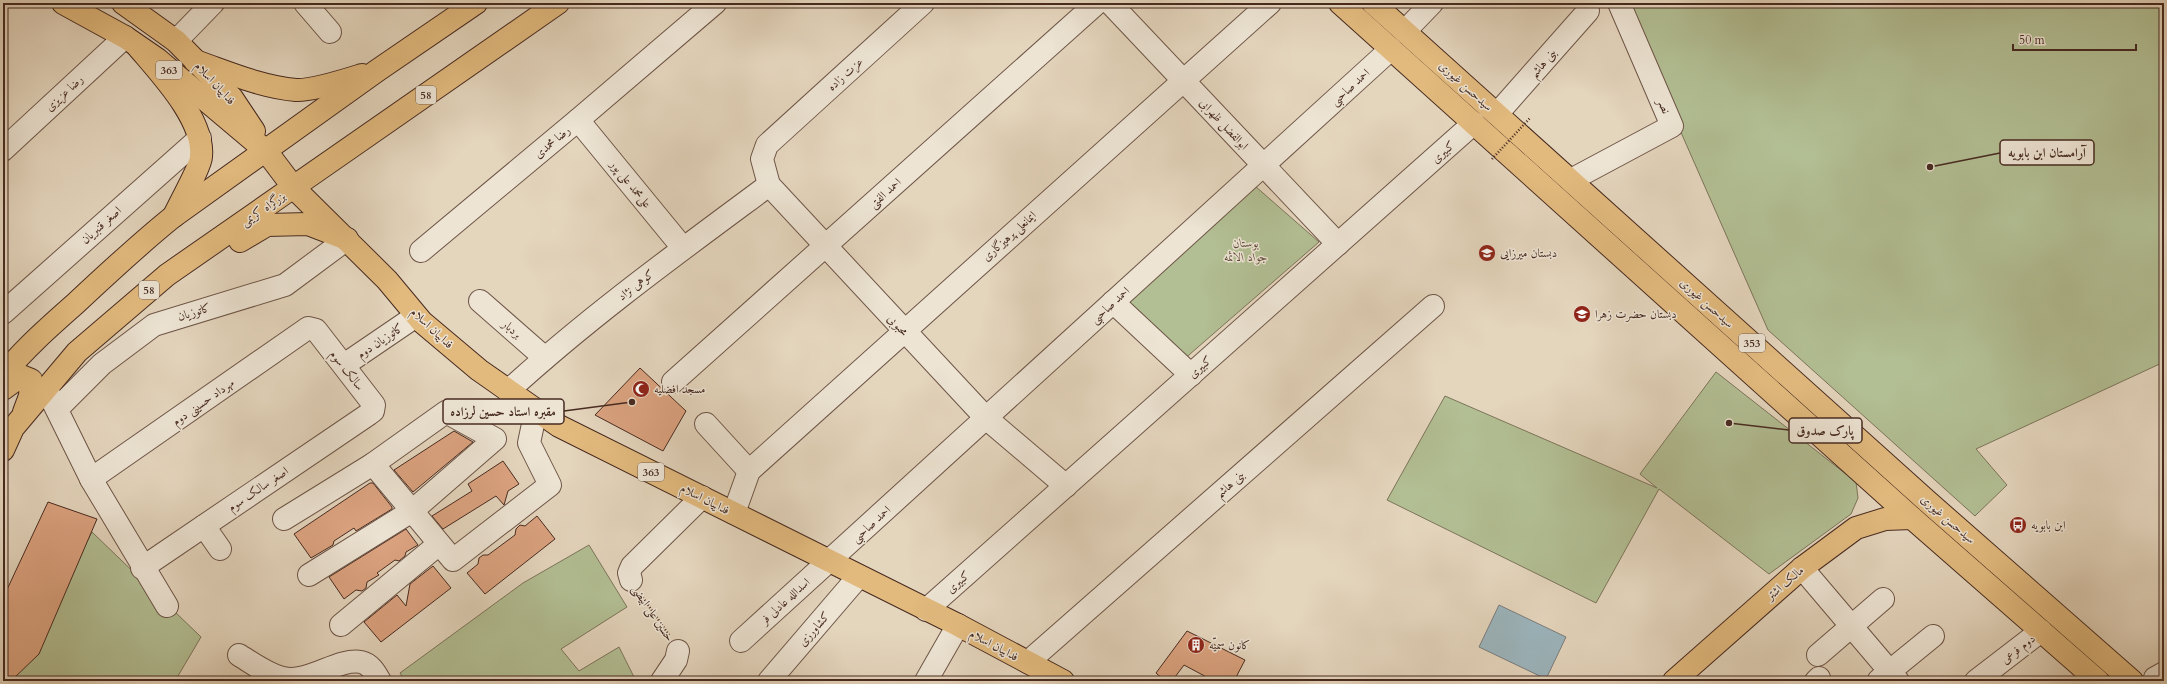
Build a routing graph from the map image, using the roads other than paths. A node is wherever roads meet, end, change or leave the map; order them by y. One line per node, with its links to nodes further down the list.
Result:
1 (63, 3): 20 (main road, فداییان اسلام / 363)
2 (124, 3): 19 (main road, فداییان اسلام / 363)
3 (213, 3): 19 (street)
4 (476, 3): 23 (main road)
5 (558, 3): 35 (main road, بزرگراه کریمی / 58)
6 (715, 3): 26 (street, رضا محمدی)
7 (923, 3): 29 (street, عزت زاده)
8 (1097, 3): 39 (street, احمد الفتی)
9 (1110, 3): 24 (street, ابوالفضل ظهرابی)
10 (1270, 3): 24 (street, ایمانعلی پرهیزگاری)
11 (1340, 3): 21 (main road, سیدحسن غیوری / 353)
12 (1373, 3): 17 (main road, سیدحسن غیوری / 353)
13 (1432, 3): 17 (street)
14 (1619, 3): 33 (street, نصر)
15 (307, 4): 18 (street)
16 (1588, 11): 25 (street, بنی هاشم)
17 (1405, 31): 25 (main road, سیدحسن غیوری / 353)
18 (330, 32)
19 (176, 41): 22 (main road, فداییان اسلام / 363)
20 (131, 42): 28 (main road); 30 (street, رضا عزیزی); 31 (main road, فداییان اسلام / 363)
21 (1391, 49): 27 (main road, سیدحسن غیوری / 353); 32 (street, احمد صاحبی)
22 (195, 61): 23 (main road); 31 (main road, فداییان اسلام / 363)
23 (378, 70): 31 (main road)
24 (1184, 80): 32 (street, ابوالفضل ظهرابی); 49 (street, ایمانعلی پرهیزگاری)
25 (1497, 114): 33 (main road, سیدحسن غیوری / 353)
26 (578, 120): 40 (street, علی‌محمد علی پور); 41 (street, رضا محمدی)
27 (1474, 123): 38 (street, کبیری); 73 (main road, سیدحسن غیوری / 353)
28 (200, 138): 36 (main road); 44 (street, اصغر قنبریان)
29 (767, 145): 34 (street, محبوبی)
30 (3, 150)
31 (266, 151): 35 (main road, فداییان اسلام); 36 (main road)
32 (1264, 165): 38 (street, ابوالفضل ظهرابی); 43 (street, احمد صاحبی)
33 (1571, 180): 106 (main road, سیدحسن غیوری / 353)
34 (769, 185): 39 (street, محبوبی); 40 (street, کوهی نژاد)
35 (294, 188): 37 (main road, فداییان اسلام / 363); 45 (main road, بزرگراه کریمی / 58)
36 (174, 216): 52 (main road)
37 (347, 239): 45 (main road); 47 (main road, فداییان اسلام / 363); 58 (street, کاتوزیان)
38 (1338, 244): 53 (street, کبیری)
39 (826, 246): 49 (street, محبوبی); 54 (street, احمد الفتی)
40 (683, 248): 50 (street, کوهی نژاد)
41 (421, 251)
42 (480, 301): 50 (street, بردبار)
43 (1113, 302): 53 (street); 62 (street, احمد صاحبی)
44 (6, 303)
45 (130, 306): 56 (main road, بزرگراه کریمی / 58)
46 (1433, 306): 96 (street, بنی هاشم)
47 (416, 316): 51 (street, کاتوزیان دوم); 57 (main road, فداییان اسلام / 363)
48 (316, 330): 51 (street, سالک سوم); 68 (street, مهرداد حسینی دوم)
49 (903, 331): 62 (street, محبوبی); 67 (street, ایمانعلی پرهیزگاری)
50 (545, 358): 57 (street, کوهی نژاد)
51 (344, 365): 60 (street, سالک سوم)
52 (3, 375)
53 (1191, 375): 69 (street, کبیری)
54 (673, 382)
55 (3, 389): 61 (main road)
56 (46, 389): 58 (street); 61 (main road, بزرگراه کریمی / 58)
57 (508, 391): 59 (main road, فداییان اسلام / 363)
58 (57, 410): 68 (street)
59 (536, 410): 70 (main road, فداییان اسلام / 363); 76 (street)
60 (373, 411): 75 (street, اصغر سالک سوم)
61 (23, 415): 64 (street); 65 (main road, بزرگراه کریمی / 58)
62 (986, 418): 69 (street, محبوبی); 78 (street, احمد صاحبی)
63 (706, 424): 67 (street)
64 (3, 434)
65 (3, 450)
66 (374, 464): 71 (street); 71 (street); 74 (street)
67 (749, 471): 72 (street)
68 (91, 479): 79 (street)
69 (1066, 486): 86 (street, کبیری)
70 (702, 497): 72 (main road, فداییان اسلام / 363); 83 (street, حسین علی ابیضی)
71 (412, 511): 76 (street); 81 (street)
72 (734, 513): 78 (main road, فداییان اسلام / 363)
73 (1912, 518): 80 (main road, مالک اشتر); 90 (main road, سیدحسن غیوری / 353)
74 (284, 519)
75 (204, 526): 77 (street); 79 (street, اصغر سالک سوم)
76 (439, 544): 87 (street)
77 (220, 549)
78 (830, 561): 82 (main road, فداییان اسلام / 363); 92 (street, اسدالله عادلی فر)
79 (142, 568): 85 (street)
80 (1802, 568): 89 (street); 104 (main road, مالک اشتر)
81 (309, 575)
82 (859, 576): 86 (main road, فداییان اسلام / 363); 101 (street, کشاورزی)
83 (631, 580)
84 (1883, 600): 89 (street)
85 (167, 606)
86 (926, 610): 88 (main road, فداییان اسلام / 363)
87 (341, 625)
88 (958, 625): 96 (main road, فداییان اسلام / 363); 102 (street)
89 (1852, 626): 95 (street); 97 (street)
90 (2041, 631): 98 (main road, سیدحسن غیوری / 353); 105 (street, دوم فرعی)
91 (1933, 636): 97 (street)
92 (741, 641)
93 (678, 651): 100 (street, حسین علی ابیضی)
94 (239, 655): 99 (street)
95 (1818, 655)
96 (1028, 662): 103 (main road, فداییان اسلام / 363)
97 (1888, 678)
98 (2089, 678)
99 (380, 681)
100 (662, 681)
101 (769, 681)
102 (926, 681)
103 (1063, 681)
104 (1674, 681)
105 (1976, 681)
106 (2132, 681)

